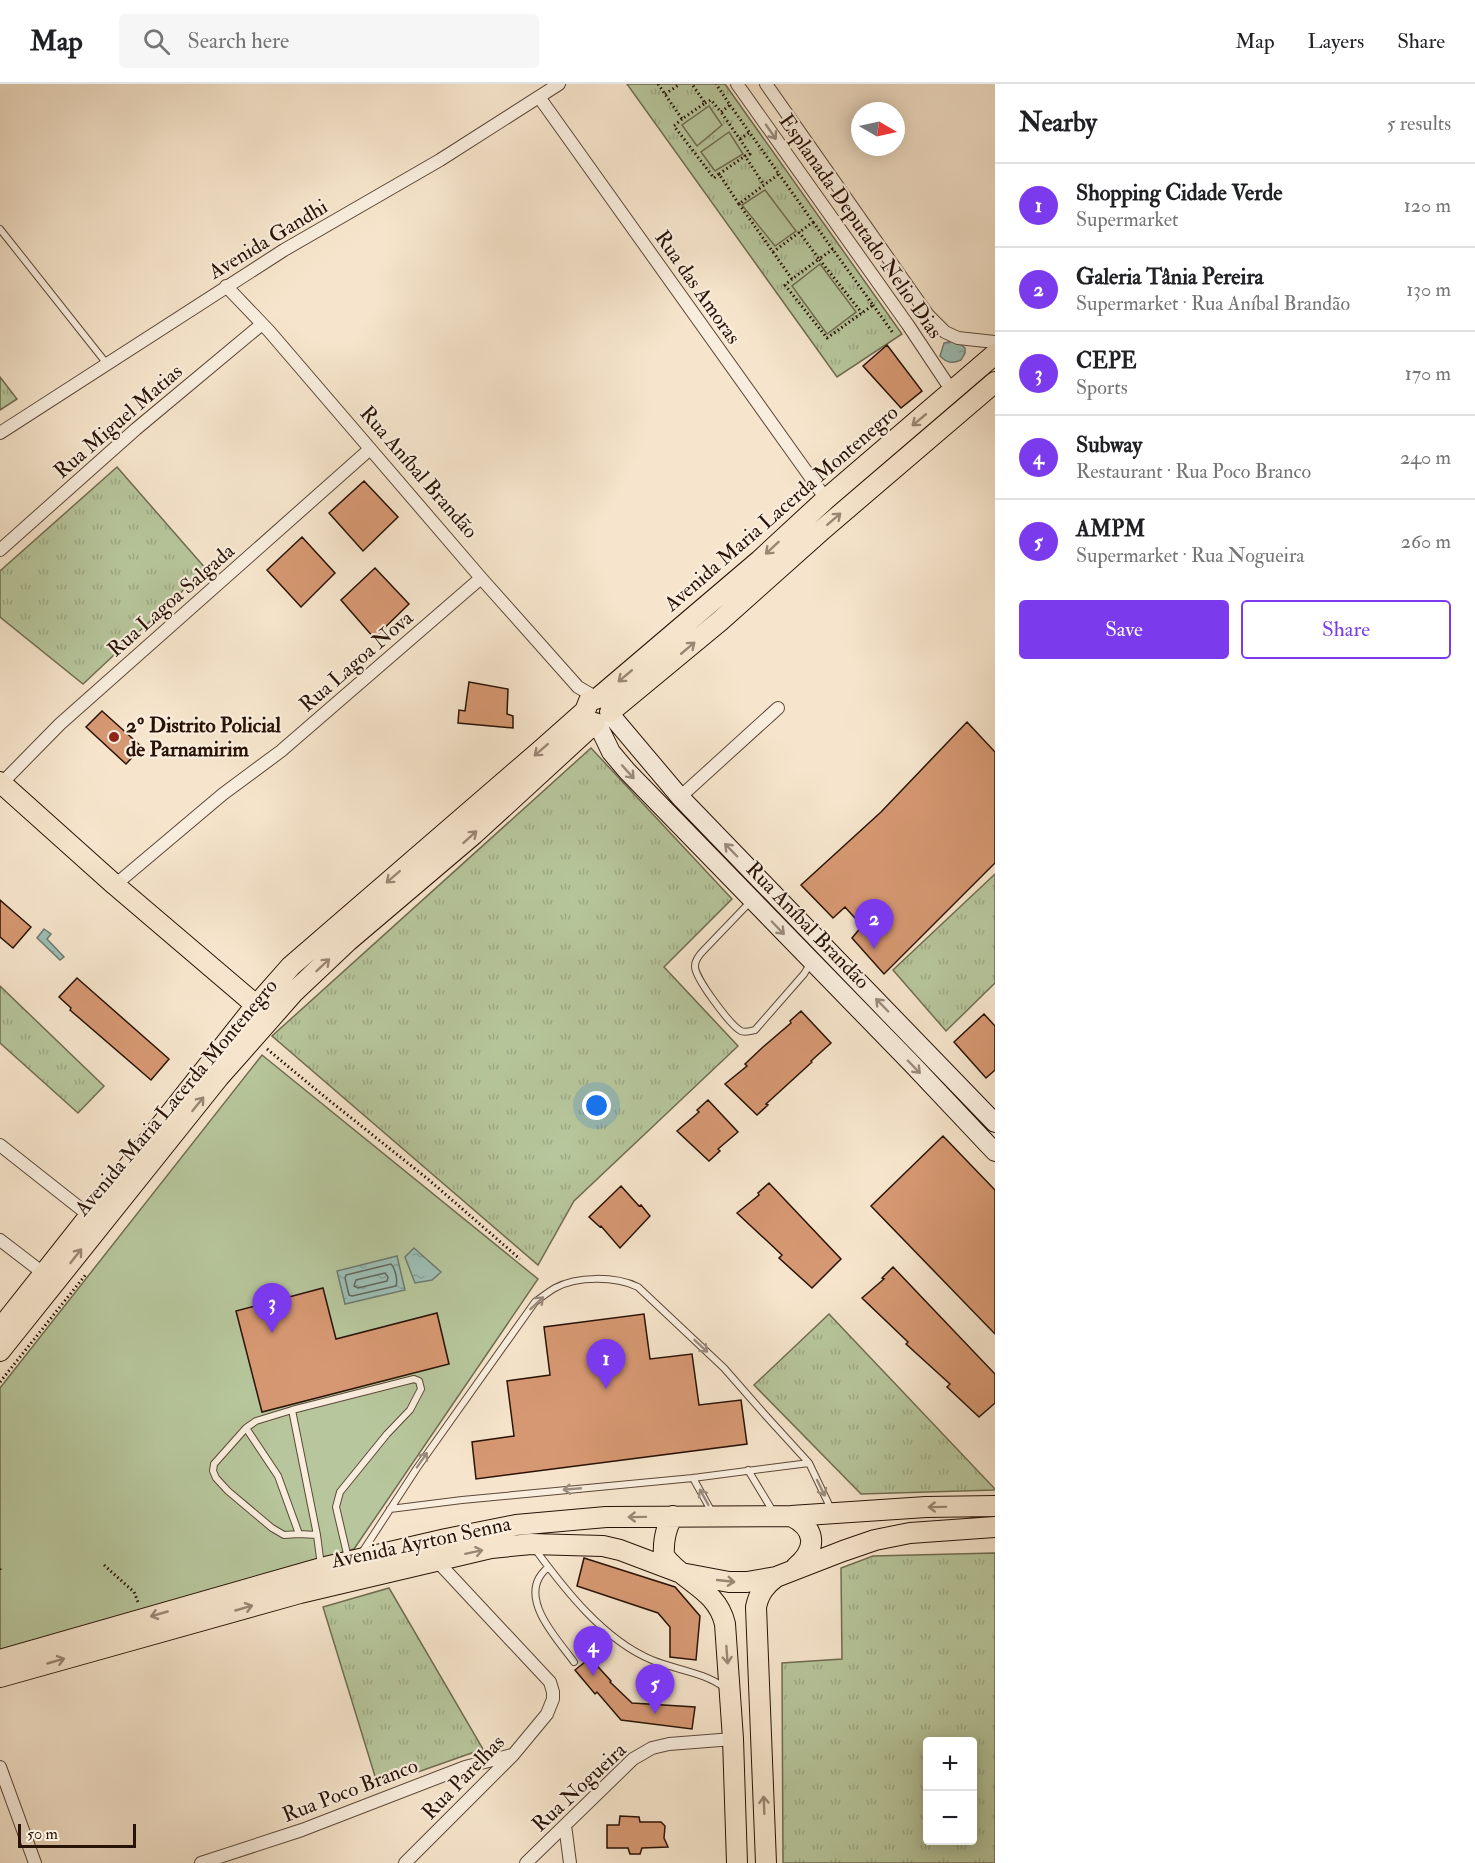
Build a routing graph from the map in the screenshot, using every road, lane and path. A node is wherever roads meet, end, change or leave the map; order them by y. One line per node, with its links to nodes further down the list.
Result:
1 (559, 84): 9 (street, Avenida Gandhi)
2 (658, 84): 8 (path)
3 (680, 84): 8 (path)
4 (692, 84): 10 (path)
5 (716, 84): 11 (path)
6 (737, 84): 37 (street, Esplanada Deputado Nelio Dias, one-way to 37)
7 (766, 84): 33 (street, Esplanada Deputado Nelio Dias)
8 (665, 94): 13 (path)
9 (539, 97): 28 (street, Avenida Gandhi); 40 (street, Rua das Amoras)
10 (705, 103): 12 (path); 13 (path)
11 (730, 105): 12 (path); 14 (path)
12 (721, 112): 15 (path)
13 (682, 119): 17 (path)
14 (750, 132): 15 (path); 18 (path)
15 (740, 139): 16 (path)
16 (745, 156): 17 (path); 19 (path)
17 (719, 174): 20 (path)
18 (779, 174): 19 (path); 21 (path)
19 (764, 185): 20 (path)
20 (739, 204): 25 (path)
21 (813, 222): 23 (path); 24 (path)
22 (0, 229): 35 (lane)
23 (799, 232): 25 (path); 26 (path)
24 (833, 249): 26 (path); 29 (path)
25 (773, 252): 27 (path)
26 (819, 259): 27 (path); 30 (path)
27 (792, 279): 30 (path)
28 (226, 286): 31 (street, Rua Aníbal Brandão); 35 (street, Avenida Gandhi)
29 (873, 305): 30 (path); 32 (path)
30 (862, 313)
31 (262, 324): 39 (street, Rua Aníbal Brandão); 41 (street, Rua Miguel Matias)
32 (893, 333)
33 (995, 342)
34 (995, 354): 37 (main road, Avenida Maria Lacerda Montenegro)
35 (107, 364): 38 (street, Avenida Gandhi)
36 (995, 382): 44 (main road, Avenida Maria Lacerda Montenegro, one-way to 36)
37 (952, 391): 40 (main road, Avenida Maria Lacerda Montenegro, one-way to 40)
38 (0, 433)
39 (370, 449): 42 (street, Rua Aníbal Brandão); 45 (street, Rua Lagoa Salgada)
40 (826, 499): 44 (main road, Avenida Maria Lacerda Montenegro, one-way to 44)
41 (0, 550)
42 (481, 578): 44 (street, Rua Aníbal Brandão); 47 (street, Rua Lagoa Nova)
43 (778, 708): 46 (street)
44 (597, 711): 46 (street, Rua Aníbal Brandão); 48 (street, Rua Aníbal Brandão, one-way to 48); 50 (main road, Avenida Maria Lacerda Montenegro)
45 (1, 783): 47 (main road)
46 (680, 797): 52 (street, Rua Aníbal Brandão, one-way to 46)
47 (115, 885): 50 (main road)
48 (752, 901): 49 (street, Rua Aníbal Brandão, one-way to 49); 49 (lane)
49 (811, 962): 54 (street, Rua Aníbal Brandão, one-way to 54)
50 (263, 1011): 55 (main road, Avenida Maria Lacerda Montenegro)
51 (267, 1048): 57 (path)
52 (995, 1123)
53 (0, 1145): 55 (street)
54 (993, 1147)
55 (94, 1220): 58 (main road, Avenida Maria Lacerda Montenegro)
56 (0, 1240): 58 (street)
57 (520, 1258)
58 (50, 1278): 59 (main road, Avenida Maria Lacerda Montenegro); 60 (main road, Avenida Maria Lacerda Montenegro)
59 (0, 1329)
60 (0, 1351)
61 (292, 1410): 62 (lane); 74 (lane); 77 (lane)
62 (246, 1428): 73 (lane); 73 (lane)
63 (809, 1463): 64 (lane); 67 (lane, one-way to 63); 68 (lane, one-way to 68)
64 (748, 1470): 65 (lane); 71 (lane)
65 (693, 1478): 67 (lane, one-way to 67); 70 (lane, one-way to 65)
66 (995, 1506): 68 (main road, Avenida Ayrton Senna, one-way to 68)
67 (390, 1509): 77 (lane)
68 (833, 1512): 71 (main road, Avenida Ayrton Senna)
69 (673, 1516): 70 (main road, Avenida Ayrton Senna); 77 (main road, Avenida Ayrton Senna, one-way to 77); 81 (main road)
70 (714, 1516): 71 (main road, Avenida Ayrton Senna)
71 (783, 1516): 82 (main road)
72 (995, 1527): 82 (main road, Avenida Ayrton Senna)
73 (299, 1534): 74 (lane)
74 (317, 1535): 80 (lane)
75 (531, 1544): 76 (main road, Avenida Ayrton Senna, one-way to 75); 79 (lane); 81 (main road, Avenida Ayrton Senna)
76 (436, 1560): 86 (main road, Avenida Ayrton Senna, one-way to 76); 89 (street, Rua Parelhas)
77 (353, 1561): 80 (main road, Avenida Ayrton Senna)
78 (104, 1565): 83 (path)
79 (548, 1567): 85 (lane); 87 (lane)
80 (321, 1568): 84 (main road, Avenida Ayrton Senna, one-way to 84)
81 (681, 1573): 82 (main road, Avenida Ayrton Senna, one-way to 82); 87 (main road, one-way to 87)
82 (785, 1573): 98 (main road, one-way to 82)
83 (138, 1606)
84 (0, 1660)
85 (573, 1662)
86 (0, 1677)
87 (729, 1692): 88 (main road)
88 (733, 1739): 91 (street, Rua Nogueira); 97 (main road)
89 (513, 1755): 93 (street, Rua Poco Branco); 94 (street, Rua Parelhas)
90 (0, 1767): 92 (street)
91 (565, 1825): 95 (street, Rua Nogueira); 96 (street)
92 (34, 1863)
93 (201, 1863)
94 (405, 1863)
95 (526, 1863)
96 (570, 1863)
97 (737, 1863)
98 (766, 1863)

